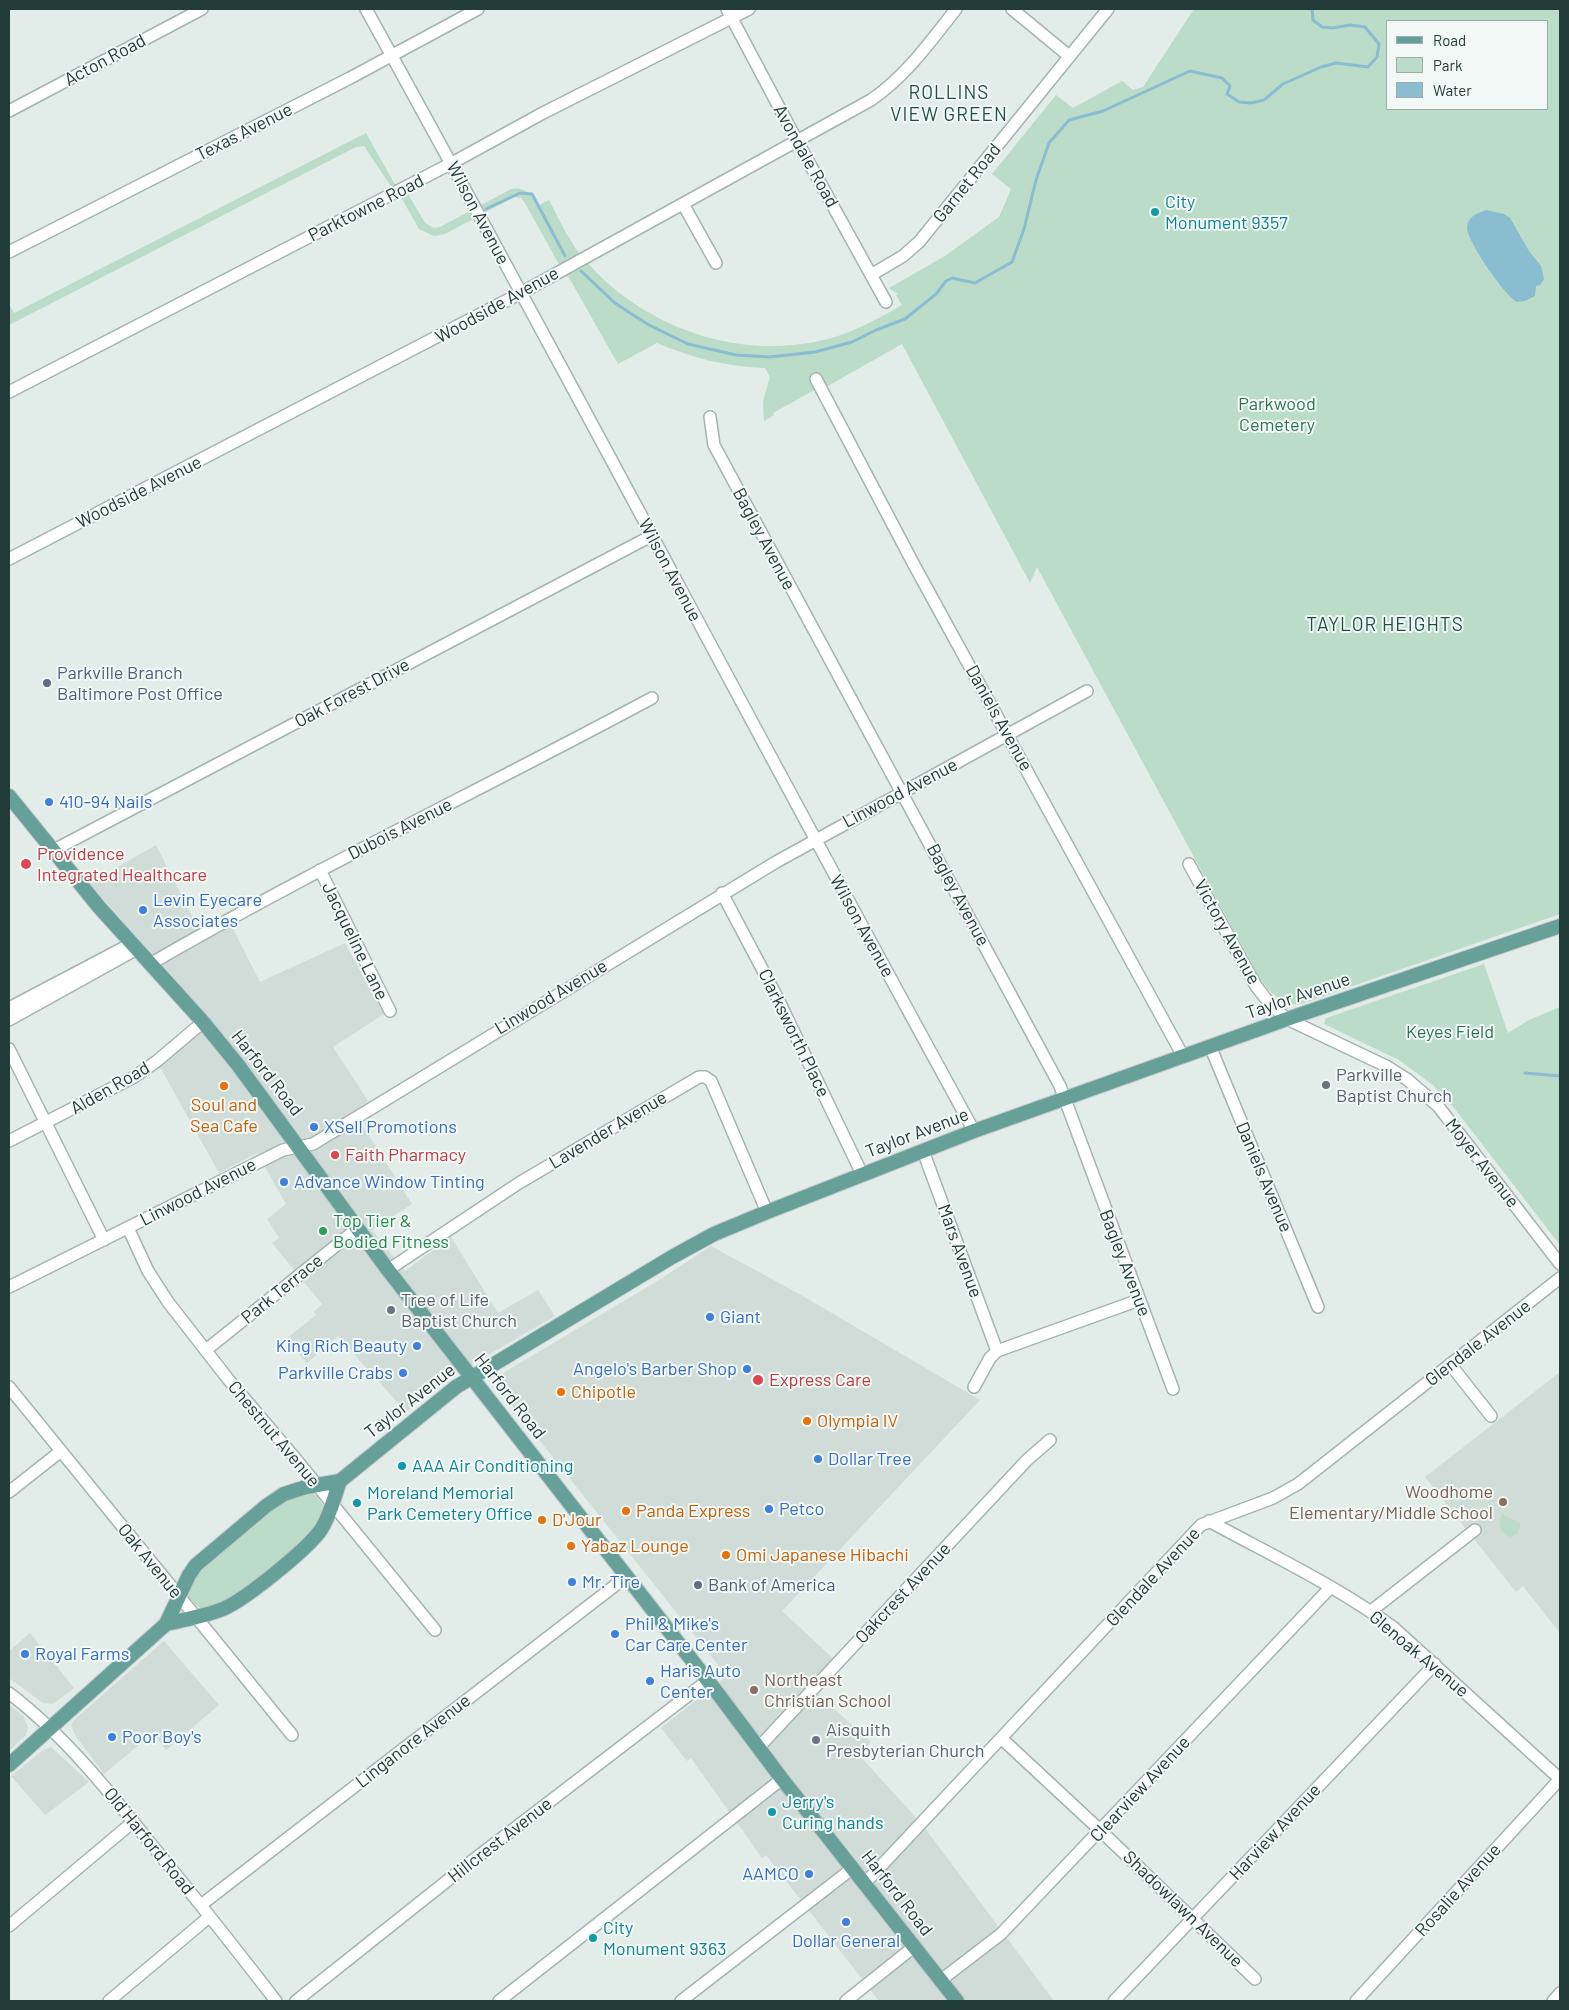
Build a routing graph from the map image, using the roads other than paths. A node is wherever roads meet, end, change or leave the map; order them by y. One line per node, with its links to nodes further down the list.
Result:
1 (202, 9): 11 (street, Acton Road)
2 (366, 9): 9 (street, Wilson Avenue)
3 (478, 9): 9 (street, Texas Avenue)
4 (749, 9): 8 (street, Parktowne Road)
5 (956, 9): 12 (street, Woodside Avenue)
6 (1012, 9): 10 (street)
7 (1108, 9): 10 (street, Garnet Road)
8 (729, 13): 12 (street, Avondale Road); 13 (street, Parktowne Road)
9 (392, 55): 13 (street, Wilson Avenue); 15 (street, Texas Avenue)
10 (1069, 56): 17 (street, Garnet Road)
11 (9, 111)
12 (797, 141): 14 (street, Woodside Avenue); 17 (street, Avondale Road)
13 (452, 163): 18 (street, Wilson Avenue); 21 (street, Parktowne Road)
14 (683, 204): 16 (street); 18 (street, Woodside Avenue)
15 (9, 252)
16 (716, 263)
17 (871, 275): 19 (street, Avondale Road)
18 (521, 293): 23 (street, Wilson Avenue); 24 (street, Woodside Avenue)
19 (886, 302)
20 (816, 379): 27 (street, Daniels Avenue)
21 (9, 392)
22 (710, 417): 28 (street, Bagley Avenue)
23 (653, 535): 30 (street, Wilson Avenue); 31 (street, Oak Forest Drive)
24 (9, 559)
25 (1087, 691): 27 (street, Linwood Avenue)
26 (652, 698): 33 (street, Dubois Avenue)
27 (1008, 734): 28 (street, Linwood Avenue); 45 (street, Daniels Avenue)
28 (902, 792): 30 (street, Linwood Avenue); 46 (street, Bagley Avenue)
29 (9, 796): 31 (main road, Harford Road)
30 (815, 839): 34 (street, Linwood Avenue); 48 (street, Wilson Avenue)
31 (52, 851): 36 (main road, Harford Road)
32 (1189, 864): 40 (street, Victory Avenue)
33 (320, 870): 37 (street, Dubois Avenue); 39 (street, Jacqueline Lane)
34 (722, 893): 50 (street, Linwood Avenue); 52 (street, Clarksworth Place)
35 (1560, 926): 40 (main road, Taylor Avenue)
36 (134, 947): 37 (main road, Harford Road); 38 (street); 41 (street)
37 (150, 964): 42 (main road, Harford Road)
38 (9, 1008)
39 (390, 1011)
40 (1288, 1019): 43 (main road, Taylor Avenue); 57 (street, Moyer Avenue)
41 (9, 1020)
42 (202, 1022): 47 (street, Alden Road); 50 (main road, Harford Road)
43 (1210, 1046): 45 (main road, Taylor Avenue); 62 (street, Daniels Avenue)
44 (9, 1049): 47 (street)
45 (1183, 1056): 46 (main road, Taylor Avenue)
46 (1064, 1098): 48 (main road, Taylor Avenue); 61 (street, Bagley Avenue)
47 (46, 1123): 49 (street, Alden Road); 56 (street)
48 (974, 1131): 51 (main road, Taylor Avenue)
49 (9, 1141)
50 (299, 1146): 54 (street, Linwood Avenue); 55 (main road, Harford Road)
51 (923, 1151): 52 (main road, Taylor Avenue); 64 (street, Mars Avenue)
52 (862, 1174): 53 (main road, Taylor Avenue)
53 (767, 1212): 58 (street, Lavender Avenue); 66 (main road, Taylor Avenue)
54 (128, 1228): 56 (street, Linwood Avenue); 63 (street, Chestnut Avenue)
55 (358, 1228): 58 (main road, Harford Road); 63 (street, Park Terrace)
56 (104, 1240): 60 (street, Linwood Avenue)
57 (1560, 1264)
58 (388, 1270): 66 (main road, Harford Road)
59 (1560, 1278): 65 (street, Glendale Avenue)
60 (9, 1287)
61 (1139, 1300): 64 (street); 69 (street, Bagley Avenue)
62 (1318, 1307)
63 (206, 1350): 74 (street, Chestnut Avenue)
64 (997, 1351): 68 (street)
65 (1450, 1364): 70 (street); 77 (street, Glendale Avenue)
66 (471, 1378): 73 (main road, Taylor Avenue); 79 (main road, Harford Road)
67 (9, 1387): 72 (street, Oak Avenue)
68 (974, 1388)
69 (1173, 1390)
70 (1491, 1416)
71 (1050, 1440): 92 (street, Oakcrest Avenue)
72 (61, 1451): 75 (street); 81 (street, Oak Avenue)
73 (340, 1481): 74 (main road, Taylor Avenue); 76 (main road, Taylor Avenue)
74 (317, 1485): 76 (street, Chestnut Avenue); 81 (main road, Taylor Avenue)
75 (9, 1492)
76 (332, 1503): 83 (main road, Taylor Avenue); 85 (street, Chestnut Avenue)
77 (1209, 1521): 80 (street, Glenoak Avenue); 91 (street, Glendale Avenue)
78 (1475, 1530): 82 (street)
79 (626, 1577): 87 (main road, Harford Road); 100 (street, Linganore Avenue)
80 (1330, 1588): 82 (street, Glenoak Avenue); 97 (street, Clearview Avenue)
81 (179, 1597): 83 (street, Oak Avenue); 84 (main road, Taylor Avenue)
82 (1371, 1611): 86 (street, Glenoak Avenue)
83 (196, 1617): 84 (main road, Taylor Avenue); 90 (street, Oak Avenue)
84 (166, 1624): 89 (main road, Taylor Avenue)
85 (435, 1630)
86 (1435, 1664): 95 (street, Glenoak Avenue); 102 (street, Harview Avenue)
87 (707, 1681): 92 (main road, Harford Road); 110 (street, Hillcrest Avenue)
88 (9, 1693): 89 (street, Old Harford Road)
89 (50, 1728): 93 (main road, Taylor Avenue); 96 (street, Old Harford Road)
90 (292, 1735)
91 (1001, 1738): 97 (street, Shadowlawn Avenue); 99 (street, Glendale Avenue)
92 (758, 1747): 94 (main road, Harford Road)
93 (9, 1765)
94 (782, 1779): 98 (main road, Harford Road); 111 (street)
95 (1560, 1779): 116 (street, Rosalie Avenue)
96 (134, 1822): 100 (street, Old Harford Road); 103 (street)
97 (1101, 1831): 102 (street, Shadowlawn Avenue); 106 (street, Clearview Avenue)
98 (853, 1868): 99 (main road, Harford Road); 112 (street)
99 (865, 1883): 104 (main road, Harford Road)
100 (201, 1905): 101 (street, Old Harford Road)
101 (210, 1917): 108 (street); 109 (street, Old Harford Road)
102 (1193, 1919): 105 (street, Shadowlawn Avenue); 115 (street, Harview Avenue)
103 (9, 1926)
104 (915, 1946): 106 (main road, Harford Road); 113 (street)
105 (1255, 1979)
106 (941, 1980): 114 (main road, Harford Road)
107 (1560, 1993): 117 (street)
108 (109, 2001)
109 (276, 2001)
110 (296, 2001)
111 (499, 2001)
112 (682, 2001)
113 (846, 2001)
114 (957, 2001)
115 (1114, 2001)
116 (1356, 2001)
117 (1553, 2001)

